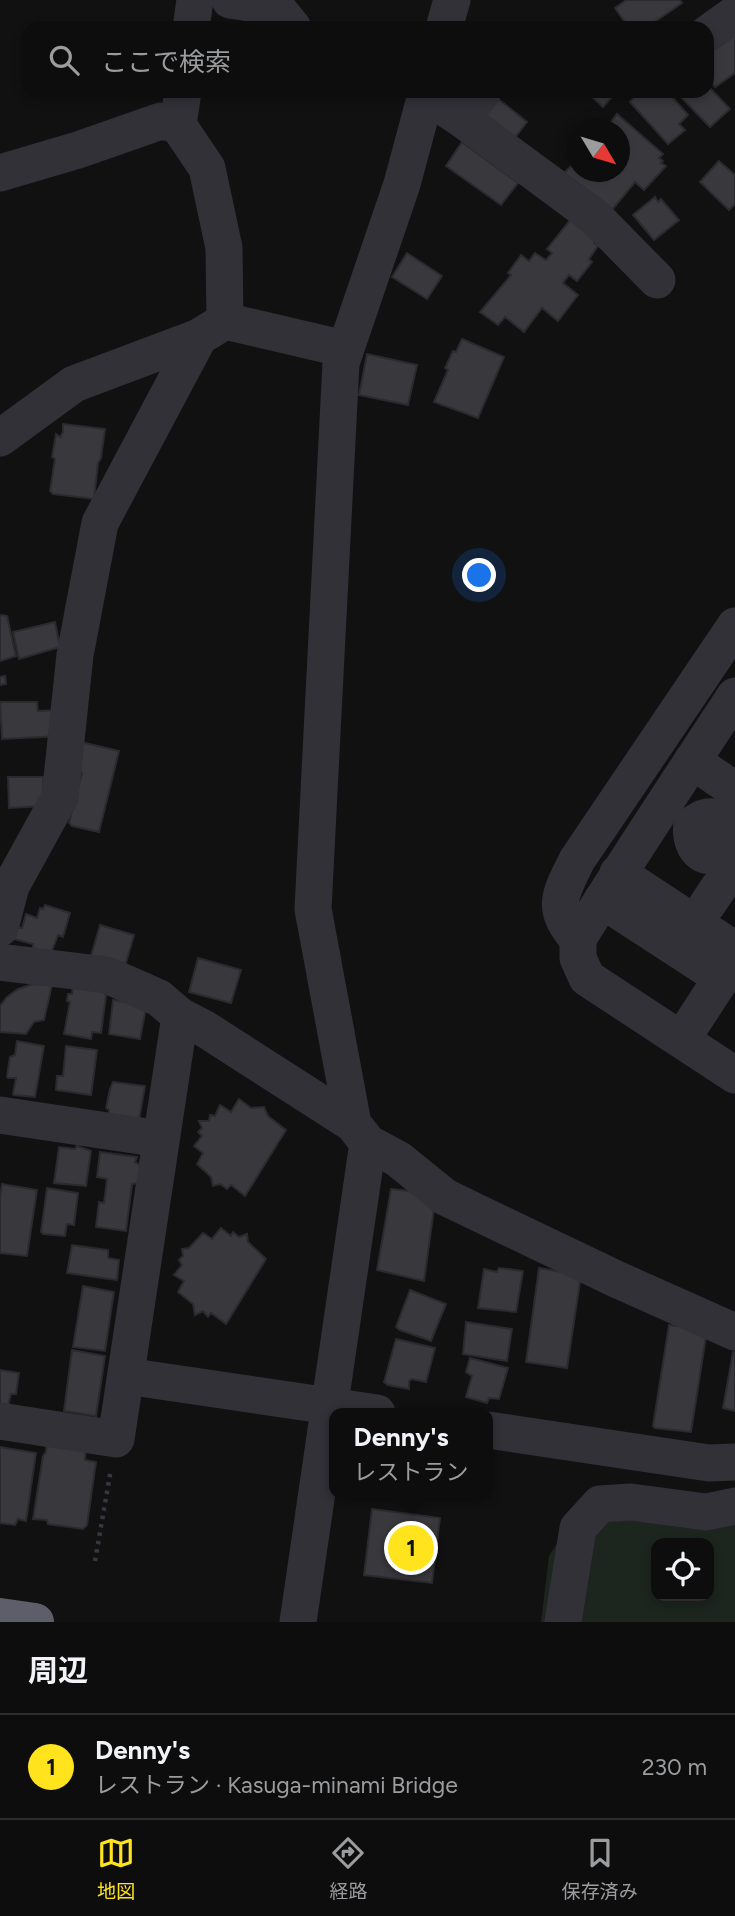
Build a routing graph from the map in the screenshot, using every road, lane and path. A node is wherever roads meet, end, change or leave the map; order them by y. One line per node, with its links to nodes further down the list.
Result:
1 (195, 0): 5 (street)
2 (230, 0): 6 (street)
3 (452, 0): 7 (street)
4 (735, 14): 8 (street)
5 (192, 21)
6 (287, 21)
7 (447, 21)
8 (714, 29)
9 (426, 98): 16 (street)
10 (446, 98): 11 (street)
11 (473, 105): 14 (street)
12 (180, 108): 13 (street); 15 (street)
13 (0, 173)
14 (656, 279)
15 (212, 329): 16 (street); 17 (street); 24 (street)
16 (345, 349): 32 (street)
17 (0, 438)
18 (735, 626): 25 (street)
19 (735, 696): 20 (street)
20 (692, 761): 21 (street); 22 (street)
21 (642, 836): 22 (street); 23 (street)
22 (710, 873): 23 (street); 27 (street)
23 (610, 887): 25 (street)
24 (0, 928)
25 (578, 939): 29 (street)
26 (0, 961): 28 (street)
27 (731, 962): 29 (street)
28 (180, 1016): 32 (street); 33 (street)
29 (682, 1039): 30 (street)
30 (733, 1070)
31 (0, 1115): 33 (street)
32 (360, 1133): 34 (street); 36 (street)
33 (161, 1139): 35 (street)
34 (735, 1332)
35 (126, 1376): 36 (street); 40 (street)
36 (329, 1406): 37 (street); 47 (street)
37 (343, 1408)
38 (0, 1421): 40 (street)
39 (493, 1431): 41 (street)
40 (116, 1439): 43 (path)
41 (735, 1462)
42 (735, 1506): 45 (street)
43 (96, 1561)
44 (0, 1616): 46 (highway)
45 (564, 1616)
46 (35, 1622)
47 (298, 1622)

